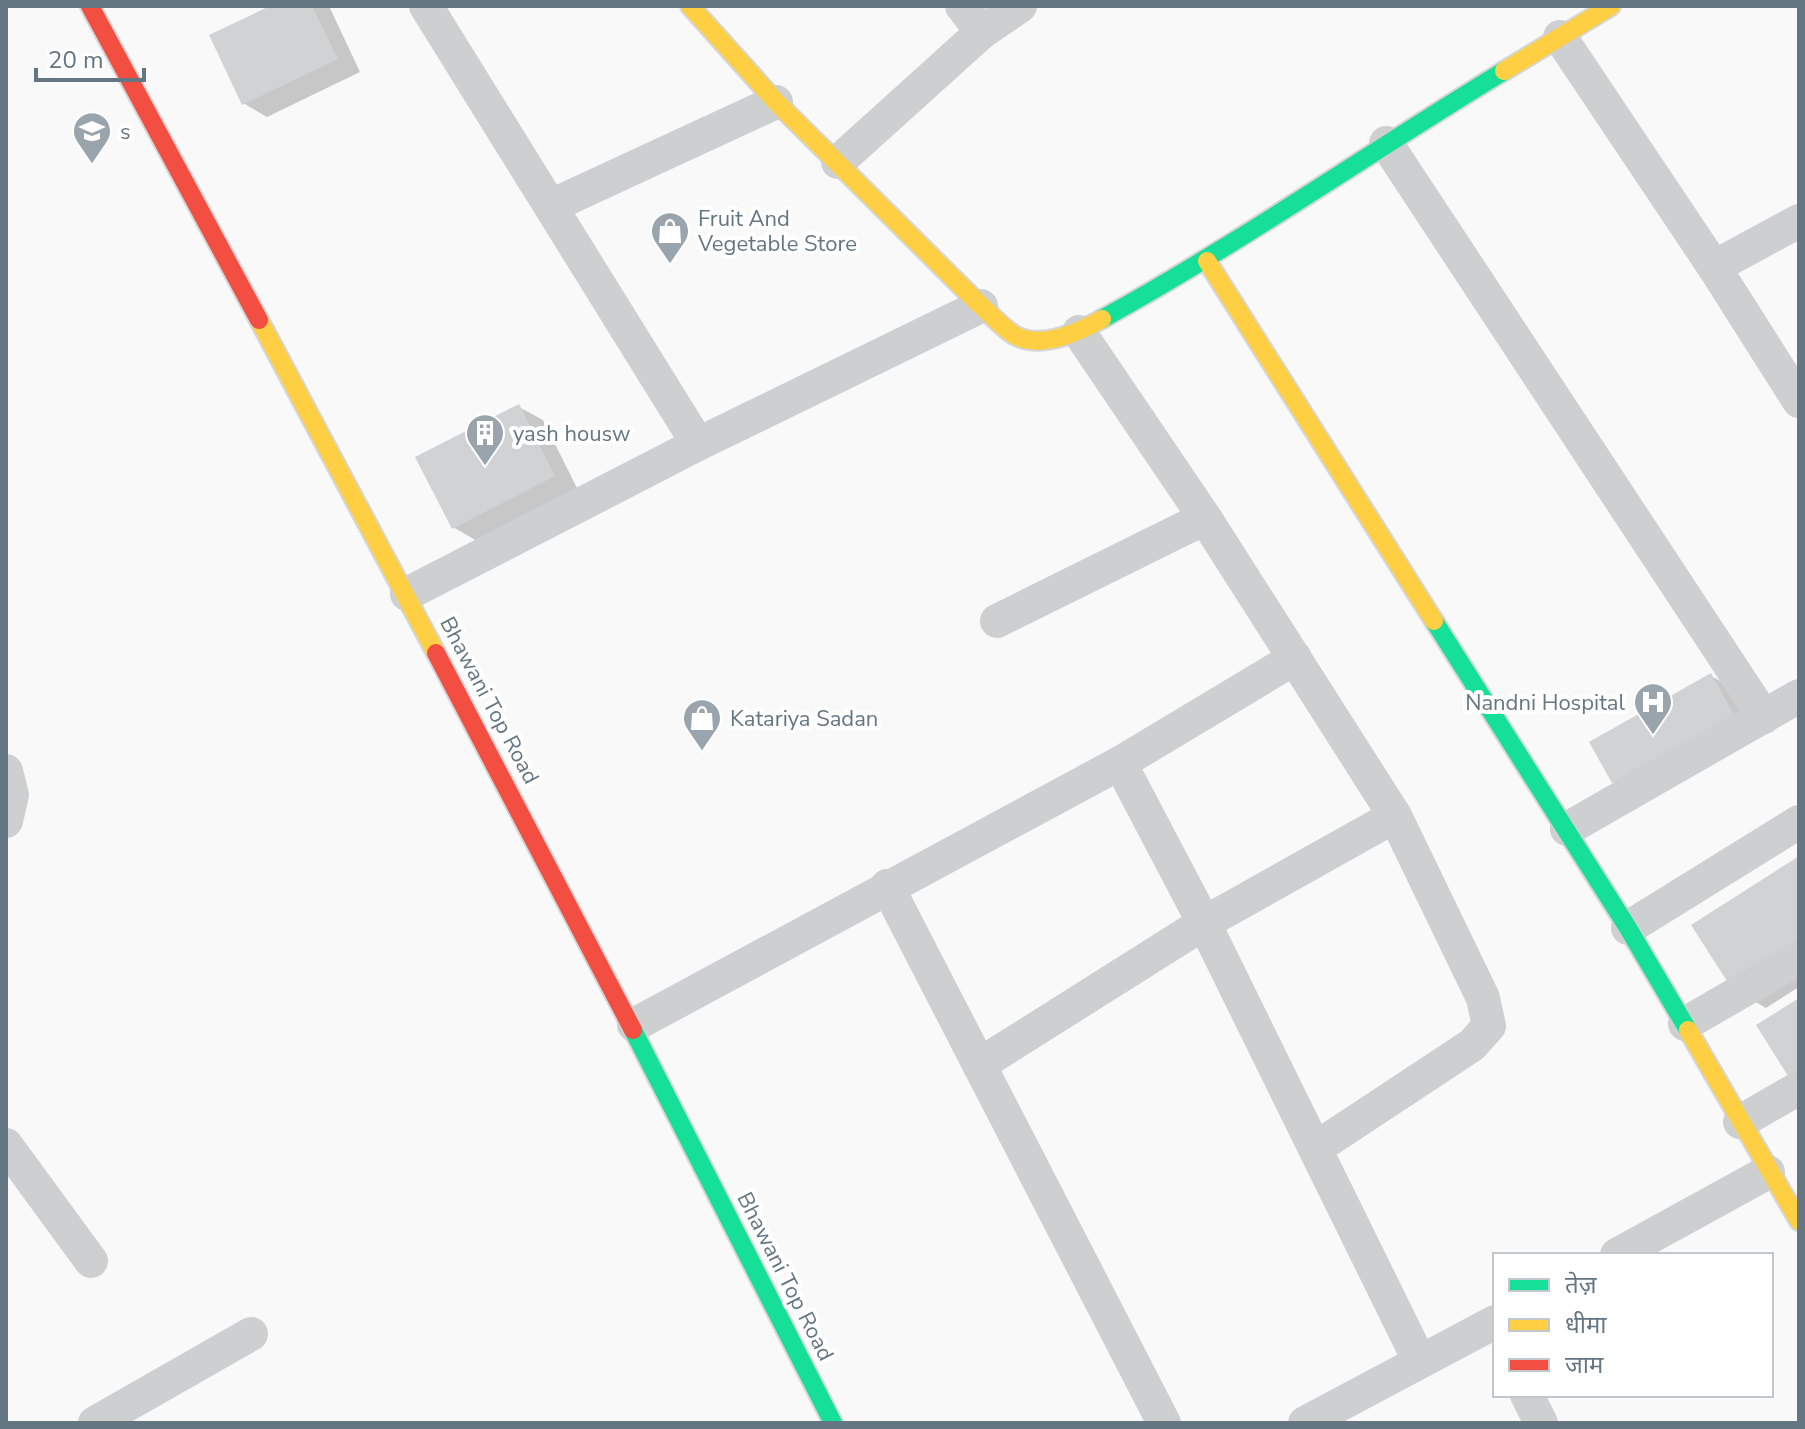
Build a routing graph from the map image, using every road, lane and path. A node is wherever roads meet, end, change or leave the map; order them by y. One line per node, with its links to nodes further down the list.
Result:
1 (90, 6): 20 (street, Bhawani Top Road)
2 (426, 6): 11 (street)
3 (690, 6): 8 (street)
4 (1020, 6): 6 (street)
5 (1611, 6): 7 (street)
6 (972, 19): 10 (street)
7 (1560, 37): 9 (street); 14 (street)
8 (776, 102): 10 (street); 11 (street)
9 (1386, 143): 13 (street); 24 (street)
10 (838, 162): 15 (street)
11 (551, 206): 18 (street)
12 (1799, 221): 14 (street)
13 (1207, 261): 16 (street); 30 (street)
14 (1714, 267): 17 (street)
15 (981, 306): 16 (street); 18 (street)
16 (1079, 332): 19 (street)
17 (1799, 401)
18 (698, 444): 20 (street)
19 (1205, 518): 21 (street); 22 (street)
20 (407, 594): 36 (street, Bhawani Top Road)
21 (997, 621)
22 (1295, 658): 25 (street); 27 (street)
23 (1799, 696): 24 (street)
24 (1764, 717): 30 (street)
25 (1120, 763): 31 (street); 32 (street)
26 (6, 771): 28 (street)
27 (1395, 816): 32 (street); 41 (street)
28 (6, 821)
29 (1799, 822): 33 (street)
30 (1567, 829): 33 (street)
31 (887, 886): 36 (street); 37 (street)
32 (1204, 923): 37 (street); 41 (street)
33 (1628, 928): 35 (street)
34 (1799, 958): 35 (street)
35 (1685, 1024): 39 (street)
36 (634, 1025): 51 (street, Bhawani Top Road)
37 (979, 1065): 52 (street)
38 (1799, 1088): 39 (street)
39 (1740, 1122): 42 (street)
40 (6, 1145): 45 (street)
41 (1316, 1148): 48 (street)
42 (1768, 1172): 43 (street); 44 (street)
43 (1799, 1221)
44 (1621, 1253)
45 (91, 1261)
46 (1493, 1326): 48 (street)
47 (251, 1334): 50 (street)
48 (1419, 1360): 53 (street)
49 (1528, 1397): 54 (street)
50 (95, 1423)
51 (833, 1423)
52 (1164, 1423)
53 (1305, 1423)
54 (1541, 1423)

